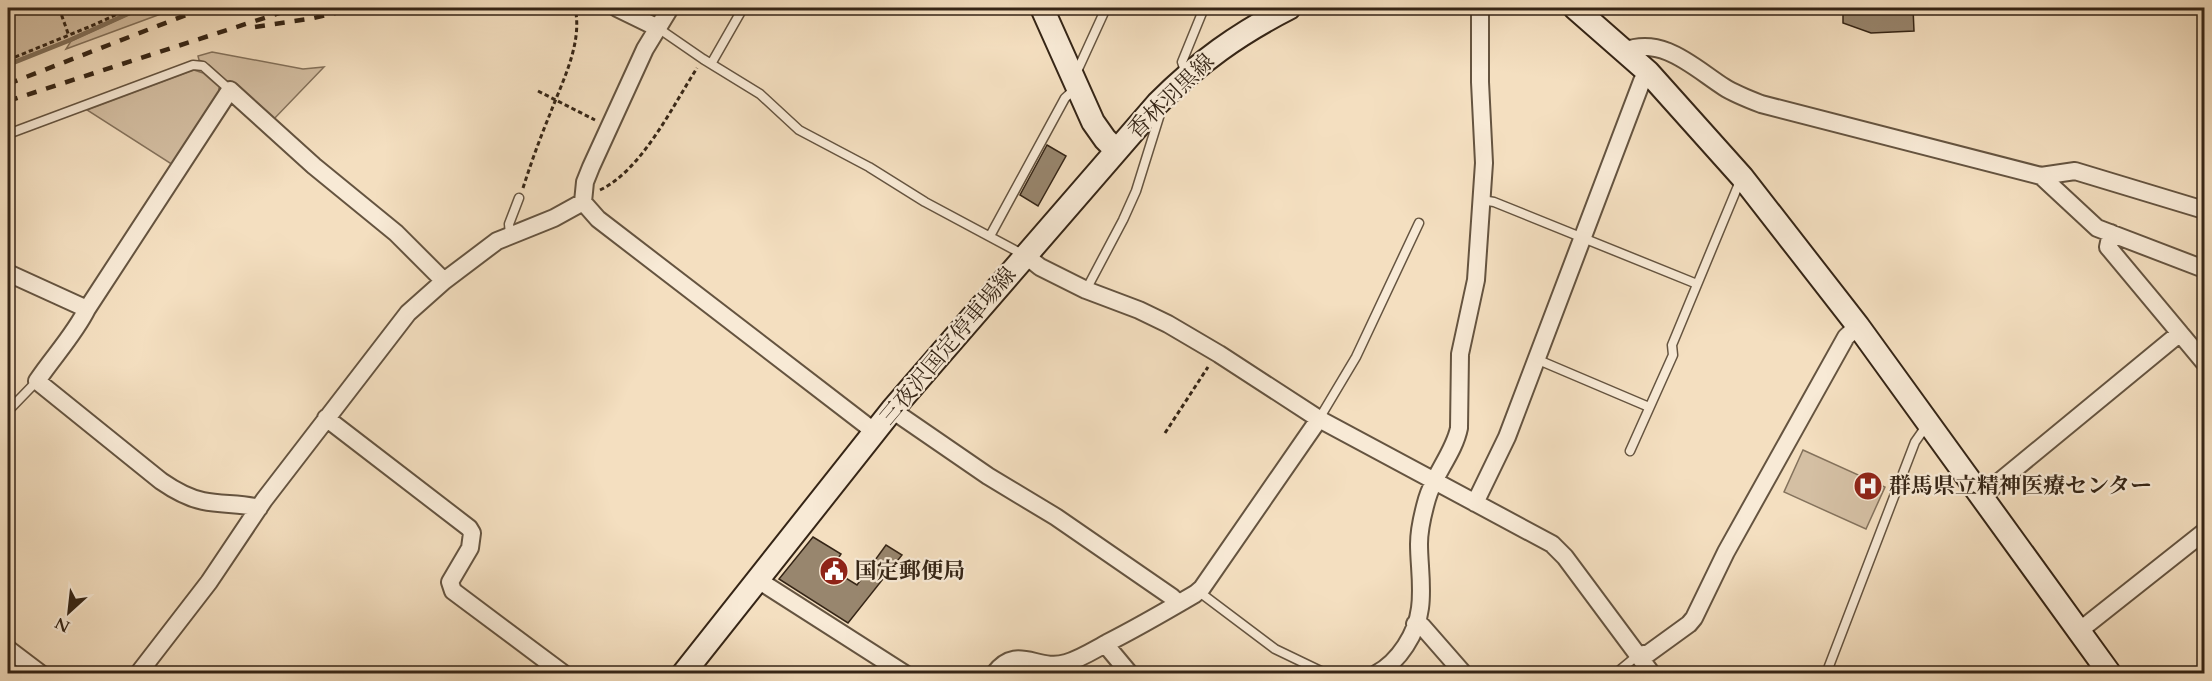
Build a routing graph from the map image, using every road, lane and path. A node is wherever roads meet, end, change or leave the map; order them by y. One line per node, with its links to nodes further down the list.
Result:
1 (59, 8): 14 (path)
2 (130, 8): 14 (path)
3 (575, 8): 23 (path)
4 (617, 8): 13 (street)
5 (670, 8): 13 (street)
6 (744, 8): 17 (lane)
7 (1042, 8): 20 (main road)
8 (1106, 8): 20 (lane)
9 (1204, 8): 19 (lane)
10 (1289, 8): 19 (main road, 香林羽黒線)
11 (1480, 8): 32 (street)
12 (1575, 8): 15 (main road)
13 (658, 28): 17 (lane); 25 (street)
14 (69, 36): 16 (path)
15 (1624, 51): 18 (main road); 28 (street)
16 (8, 60)
17 (707, 62): 30 (path); 37 (lane)
18 (1648, 72): 29 (main road); 38 (street)
19 (1186, 75): 24 (main road, 香林羽黒線)
20 (1073, 81): 27 (main road); 37 (lane)
21 (230, 90): 26 (lane); 42 (street); 45 (street)
22 (538, 91): 23 (path)
23 (555, 100): 25 (path); 31 (path)
24 (1158, 103): 27 (main road, 香林羽黒線); 44 (lane)
25 (609, 127): 30 (street)
26 (8, 134)
27 (1116, 150): 39 (main road, 三夜沢国定停車場線)
28 (2041, 176): 33 (street); 35 (street)
29 (1742, 177): 43 (lane); 46 (main road)
30 (583, 197): 36 (street); 58 (street)
31 (519, 198): 36 (lane)
32 (1482, 201): 38 (lane); 61 (street)
33 (2205, 210)
34 (1419, 223): 56 (lane)
35 (2111, 233): 40 (street); 47 (street)
36 (510, 234): 42 (street)
37 (990, 236): 39 (lane)
38 (1582, 238): 43 (lane); 49 (street)
39 (1025, 255): 44 (street); 53 (main road, 三夜沢国定停車場線)
40 (2205, 269)
41 (8, 273): 45 (street)
42 (444, 281): 55 (street)
43 (1697, 284): 52 (lane)
44 (1086, 290): 48 (street)
45 (87, 309): 51 (street)
46 (1858, 326): 57 (main road); 73 (street)
47 (2180, 333): 50 (street); 62 (street)
48 (1219, 354): 56 (street); 59 (path)
49 (1536, 359): 52 (lane); 63 (street)
50 (2205, 362)
51 (37, 381): 54 (lane); 64 (street)
52 (1649, 407): 60 (lane)
53 (892, 410): 58 (main road, 三夜沢国定停車場線); 68 (street)
54 (8, 411)
55 (326, 418): 64 (street); 77 (street)
56 (1319, 419): 61 (street); 67 (street)
57 (1931, 425): 62 (main road); 87 (lane)
58 (875, 432): 66 (main road, 三夜沢国定停車場線)
59 (1165, 433)
60 (1630, 451)
61 (1432, 481): 63 (street); 69 (street)
62 (1982, 496): 70 (main road)
63 (1474, 503): 73 (street)
64 (259, 508): 76 (street)
65 (2205, 532): 70 (street)
66 (758, 580): 78 (main road, 三夜沢国定停車場線); 79 (street)
67 (1198, 591): 68 (street); 82 (lane)
68 (1178, 604): 71 (street)
69 (1414, 624): 83 (street); 84 (street)
70 (2079, 631): 88 (main road)
71 (1105, 644): 74 (street); 81 (street)
72 (8, 649): 75 (street)
73 (1638, 655): 85 (lane); 86 (street)
74 (1065, 669): 80 (street)
75 (41, 674)
76 (138, 674)
77 (564, 674)
78 (683, 674)
79 (905, 674)
80 (994, 674)
81 (1130, 674)
82 (1327, 674)
83 (1376, 674)
84 (1464, 674)
85 (1615, 674)
86 (1652, 674)
87 (1826, 674)
88 (2110, 674)

